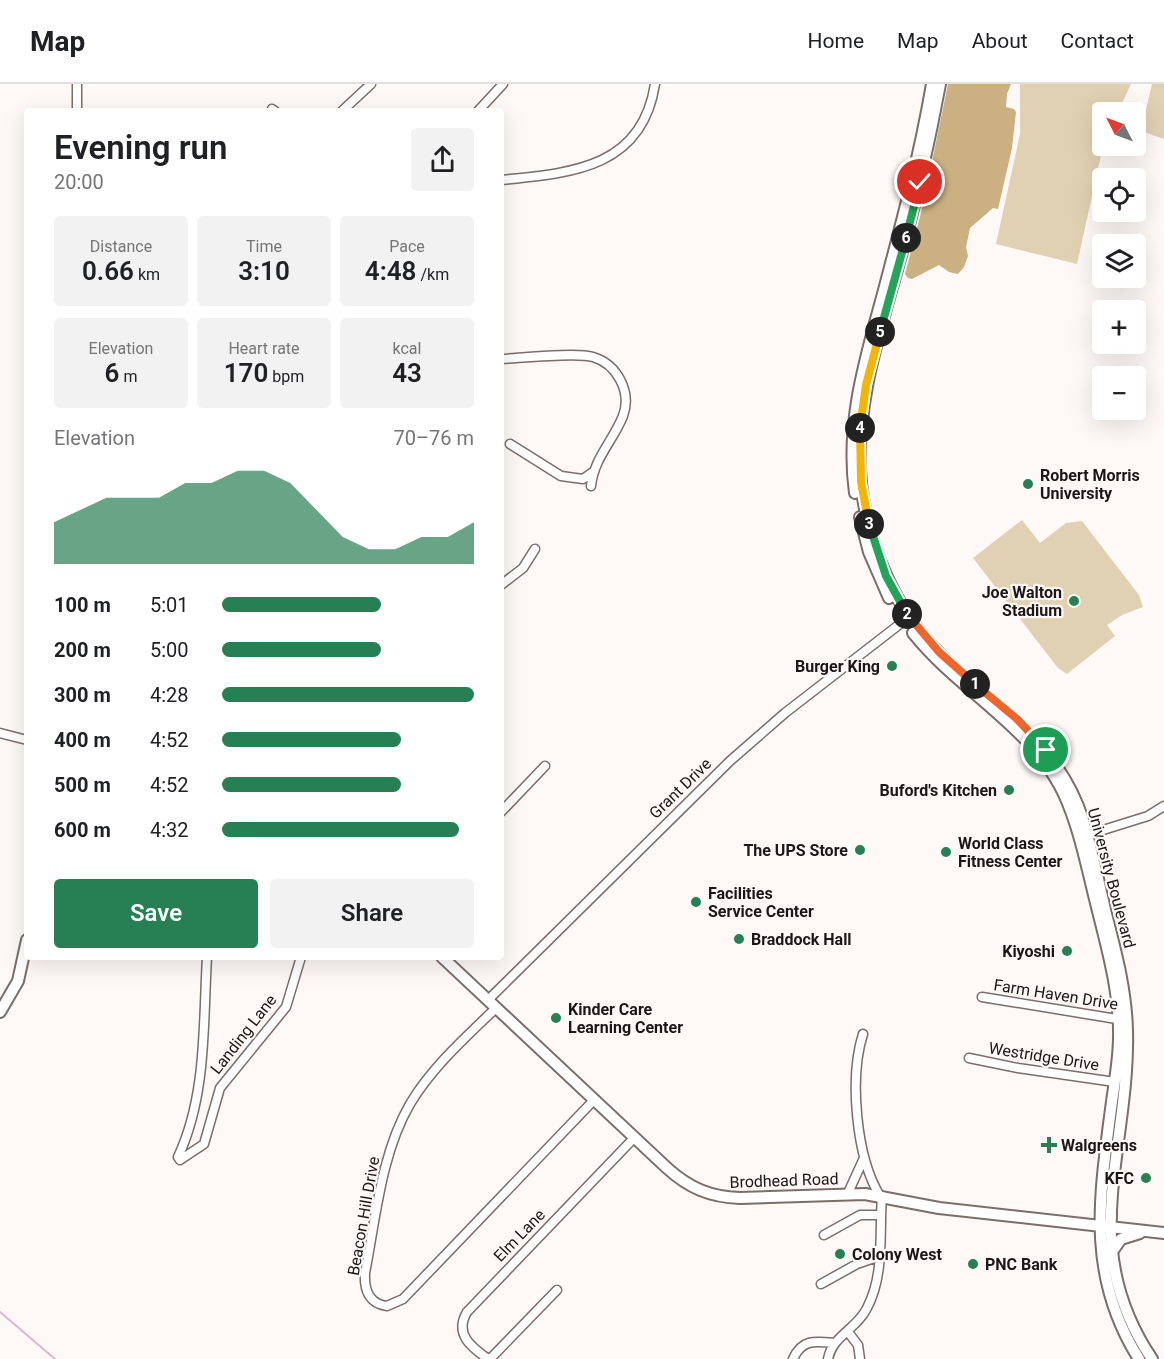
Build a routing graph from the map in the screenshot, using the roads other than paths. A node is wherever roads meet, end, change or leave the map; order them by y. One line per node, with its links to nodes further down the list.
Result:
1 (77, 84): 7 (street)
2 (371, 84): 8 (street)
3 (503, 84): 9 (street)
4 (655, 84): 10 (street)
5 (932, 84): 17 (main road, University Boulevard)
6 (940, 84): 17 (main road, University Boulevard)
7 (76, 108)
8 (345, 108)
9 (481, 108)
10 (504, 180)
11 (504, 359): 13 (street)
12 (510, 444): 13 (street)
13 (592, 472): 14 (street)
14 (591, 486)
15 (536, 549): 16 (street)
16 (504, 583)
17 (906, 619): 23 (main road, University Boulevard); 29 (street, Grant Drive); 31 (main road, University Boulevard)
18 (0, 733): 19 (street)
19 (24, 739)
20 (545, 765): 22 (street)
21 (1164, 806): 23 (street)
22 (504, 809)
23 (1087, 835): 31 (main road, University Boulevard)
24 (24, 954): 30 (main road)
25 (207, 960): 26 (street, Landing Lane)
26 (300, 960)
27 (445, 960): 29 (main road, Brodhead Road)
28 (982, 998): 31 (street, Farm Haven Drive)
29 (492, 1004): 35 (main road, Brodhead Road); 35 (street, Beacon Hill Drive)
30 (0, 1012)
31 (1123, 1020): 34 (main road, University Boulevard); 41 (main road, University Boulevard)
32 (863, 1034): 37 (street)
33 (969, 1058): 34 (street, Westridge Drive)
34 (1115, 1082): 41 (main road, University Boulevard)
35 (594, 1100): 36 (main road, Brodhead Road)
36 (634, 1138): 38 (main road, Brodhead Road); 51 (street, Elm Lane)
37 (864, 1157): 38 (street); 39 (street)
38 (848, 1193): 39 (main road, Brodhead Road)
39 (881, 1196): 40 (street); 41 (main road, Brodhead Road)
40 (881, 1215): 44 (street); 46 (street)
41 (1104, 1226): 42 (main road, Brodhead Road); 45 (main road, University Boulevard); 55 (main road, University Boulevard)
42 (1146, 1231): 43 (main road, Brodhead Road); 45 (main road)
43 (1164, 1233)
44 (824, 1235)
45 (1111, 1253): 56 (main road, University Boulevard)
46 (880, 1256): 47 (street); 49 (street)
47 (821, 1284)
48 (557, 1290): 51 (street, Elm Lane)
49 (848, 1332): 50 (street); 54 (street)
50 (834, 1342): 52 (street); 53 (street)
51 (489, 1359)
52 (793, 1359)
53 (828, 1359)
54 (860, 1359)
55 (1139, 1359)
56 (1152, 1359)

